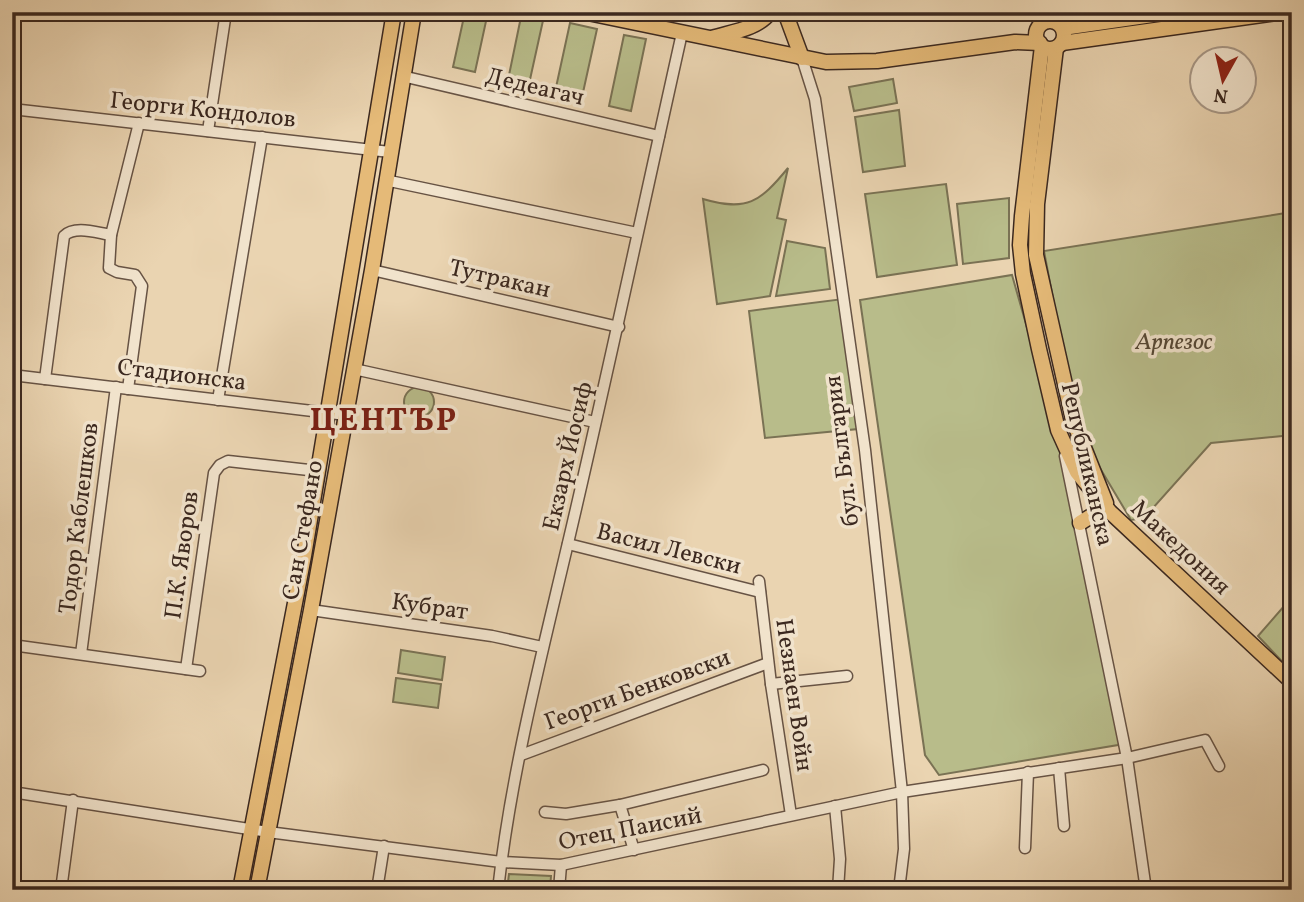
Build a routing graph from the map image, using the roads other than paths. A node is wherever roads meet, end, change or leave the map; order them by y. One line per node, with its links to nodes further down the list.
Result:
1 (226, 12): 16 (street)
2 (394, 12): 19 (main road, Сан Стефано)
3 (414, 12): 13 (main road, Сан Стефано)
4 (583, 12): 10 (main road)
5 (770, 12): 11 (main road)
6 (785, 12): 12 (main road, бул. България)
7 (1173, 12): 9 (main road)
8 (1284, 12): 9 (main road)
9 (1050, 31): 12 (main road); 24 (main road, Републиканска)
10 (682, 33): 11 (main road); 17 (street, Екзарх Йосиф)
11 (709, 38): 12 (main road)
12 (802, 58): 61 (street, бул. България)
13 (402, 76): 17 (street, Дедеагач); 20 (main road, Сан Стефано)
14 (12, 109): 15 (street, Георги Кондолов)
15 (139, 123): 16 (street, Георги Кондолов); 23 (street)
16 (208, 131): 18 (street, Георги Кондолов)
17 (659, 136): 22 (street, Екзарх Йосиф)
18 (262, 137): 19 (street, Георги Кондолов); 32 (street)
19 (372, 149): 20 (street, Георги Кондолов); 33 (main road, Сан Стефано)
20 (390, 152): 21 (main road, Сан Стефано)
21 (385, 180): 22 (street); 25 (main road, Сан Стефано)
22 (637, 233): 26 (street, Екзарх Йосиф)
23 (111, 235): 29 (street); 31 (street)
24 (1028, 245): 36 (main road, Републиканска); 38 (main road, Републиканска)
25 (372, 270): 26 (street, Тутракан); 27 (main road, Сан Стефано)
26 (619, 327): 35 (street, Екзарх Йосиф)
27 (354, 369): 34 (main road, Сан Стефано); 35 (street)
28 (12, 375): 29 (street, Стадионска)
29 (44, 379): 30 (street, Стадионска)
30 (116, 387): 31 (street, Стадионска); 45 (street, Тодор Каблешков)
31 (128, 389): 32 (street, Стадионска)
32 (218, 400): 33 (street, Стадионска)
33 (327, 413): 34 (street, Стадионска); 37 (main road, Сан Стефано)
34 (346, 415): 42 (main road, Сан Стефано)
35 (595, 422): 40 (street, Екзарх Йосиф)
36 (1058, 430): 38 (main road, Македония); 39 (street, Републиканска)
37 (318, 471): 47 (street, П.К. Яворов); 51 (main road, Сан Стефано)
38 (1109, 511): 39 (main road); 50 (main road, Македония)
39 (1080, 523): 55 (street, Републиканска)
40 (568, 544): 41 (street, Васил Левски); 44 (street, Екзарх Йосиф)
41 (759, 587): 46 (street, Незнаен Войн)
42 (311, 610): 44 (street, Кубрат); 53 (main road, Сан Стефано)
43 (12, 645): 45 (street)
44 (542, 647): 54 (street, Екзарх Йосиф)
45 (81, 654): 47 (street)
46 (768, 663): 52 (street, Незнаен Войн); 54 (street, Георги Бенковски)
47 (186, 669): 48 (street)
48 (200, 671)
49 (848, 676): 52 (street)
50 (1292, 682)
51 (281, 683): 53 (main road); 68 (main road, Сан Стефано)
52 (771, 684): 66 (street, Незнаен Войн)
53 (296, 686): 69 (main road, Сан Стефано)
54 (521, 755): 73 (street, Екзарх Йосиф)
55 (1128, 758): 56 (street, Отец Паисий); 57 (street, Отец Паисий); 83 (street, Републиканска)
56 (1219, 766)
57 (1059, 768): 59 (street, Отец Паисий); 67 (street)
58 (763, 770): 63 (street)
59 (1028, 772): 61 (street, Отец Паисий); 71 (street)
60 (12, 792): 62 (street, Отец Паисий)
61 (901, 793): 64 (street, Отец Паисий); 82 (street, бул. България)
62 (73, 800): 68 (street, Отец Паисий); 75 (street)
63 (620, 805): 65 (street); 72 (street)
64 (835, 806): 66 (street, Отец Паисий); 81 (street)
65 (545, 811)
66 (791, 815): 72 (street, Отец Паисий)
67 (1064, 826)
68 (253, 829): 69 (street, Отец Паисий); 76 (main road, Сан Стефано)
69 (268, 832): 70 (street, Отец Паисий); 77 (main road, Сан Стефано)
70 (384, 846): 73 (street, Отец Паисий); 78 (street)
71 (1025, 848)
72 (634, 850): 74 (street, Отец Паисий)
73 (501, 862): 74 (street, Отец Паисий); 79 (street, Екзарх Йосиф)
74 (561, 865): 80 (street)
75 (61, 890)
76 (240, 890)
77 (257, 890)
78 (377, 890)
79 (498, 890)
80 (559, 890)
81 (838, 890)
82 (899, 890)
83 (1146, 890)

